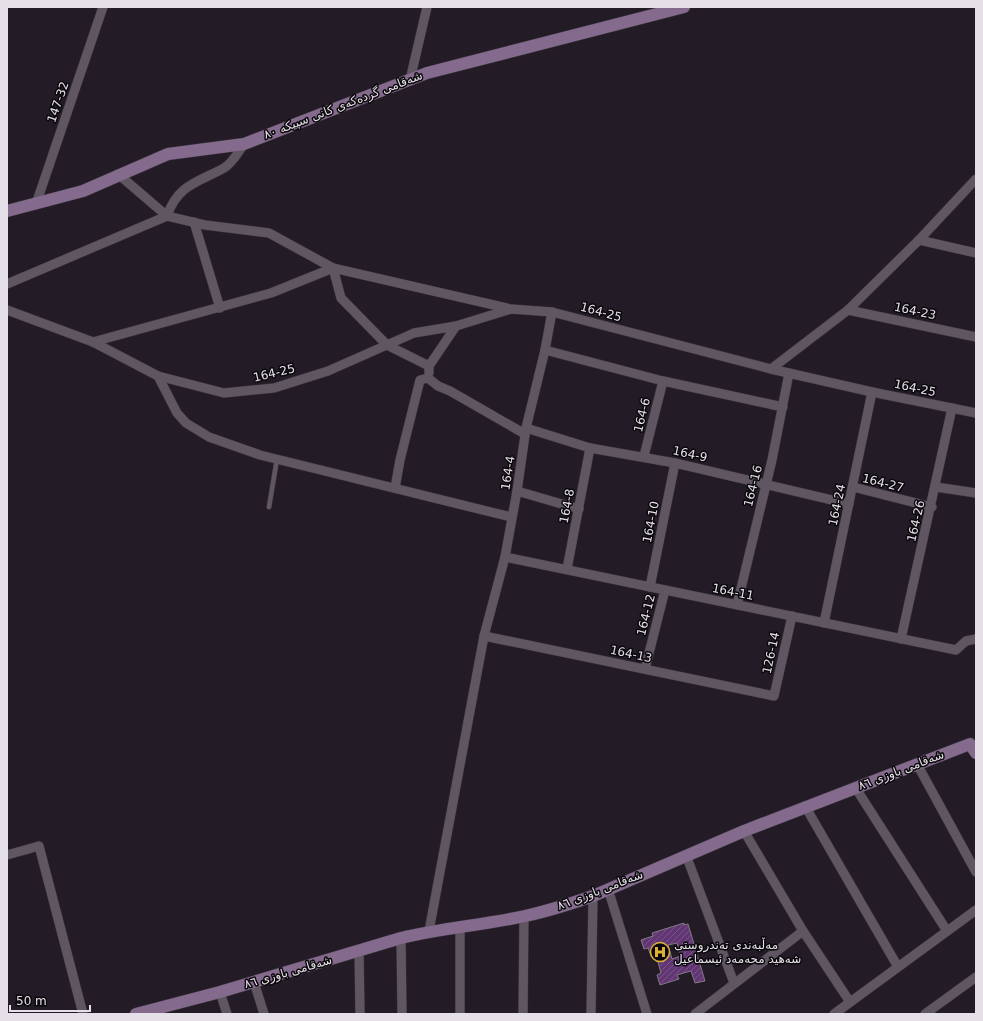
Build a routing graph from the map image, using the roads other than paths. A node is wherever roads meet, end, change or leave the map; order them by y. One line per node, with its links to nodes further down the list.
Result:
1 (103, 7): 8 (street, 147-32)
2 (427, 7): 4 (street)
3 (684, 7): 4 (street, شەقامی گردەکەی کانی سپیکە ٨٠)
4 (410, 80): 5 (street, شەقامی گردەکەی کانی سپیکە ٨٠)
5 (244, 144): 6 (street, شەقامی گردەکەی کانی سپیکە ٨٠); 10 (street)
6 (118, 174): 8 (street, شەقامی گردەکەی کانی سپیکە ٨٠); 10 (street)
7 (976, 179): 12 (street)
8 (36, 204): 9 (street, شەقامی گردەکەی کانی سپیکە ٨٠)
9 (7, 211)
10 (167, 216): 11 (street); 15 (street)
11 (194, 222): 14 (street); 16 (street)
12 (919, 240): 13 (street); 19 (street)
13 (976, 253)
14 (333, 268): 16 (street); 17 (street); 24 (street)
15 (7, 284)
16 (220, 308): 23 (street)
17 (510, 309): 20 (street, 164-25); 21 (street, 164-25)
18 (7, 310): 23 (street)
19 (848, 310): 22 (street, 164-23); 27 (street)
20 (552, 312): 25 (street, 164-4); 27 (street, 164-25)
21 (456, 326): 24 (street, 164-25); 26 (street)
22 (976, 337)
23 (93, 342): 29 (street)
24 (386, 345): 26 (street); 29 (street, 164-25)
25 (545, 350): 31 (street); 36 (street, 164-4)
26 (429, 366): 30 (street)
27 (771, 369): 28 (street, 164-25)
28 (789, 373): 32 (street, 164-25); 33 (street, 164-16)
29 (158, 376): 39 (street)
30 (428, 378): 36 (street, 164-9); 43 (street)
31 (663, 381): 33 (street); 38 (street, 164-6)
32 (872, 392): 34 (street, 164-25); 44 (street, 164-24)
33 (784, 407): 41 (street, 164-16)
34 (952, 408): 35 (street, 164-25); 42 (street, 164-26)
35 (976, 413)
36 (526, 431): 37 (street, 164-9); 45 (street, 164-4)
37 (590, 448): 38 (street, 164-9); 50 (street, 164-8)
38 (644, 456): 40 (street, 164-9)
39 (277, 459): 43 (street); 48 (lane)
40 (675, 463): 41 (street, 164-9); 54 (street, 164-10)
41 (766, 484): 47 (street, 164-9); 56 (street, 164-16)
42 (936, 487): 46 (street); 49 (street, 164-26)
43 (395, 488): 51 (street)
44 (853, 488): 47 (street, 164-24); 49 (street, 164-27)
45 (517, 491): 50 (street); 51 (street, 164-4)
46 (976, 493)
47 (849, 504): 58 (street, 164-24)
48 (269, 507)
49 (932, 507): 60 (street, 164-26)
50 (579, 509): 53 (street, 164-8)
51 (511, 517): 52 (street, 164-4)
52 (505, 557): 53 (street, 164-11); 59 (street, 164-4)
53 (566, 569): 54 (street, 164-11)
54 (650, 587): 55 (street, 164-11)
55 (665, 590): 56 (street, 164-11); 62 (street, 164-12)
56 (737, 604): 57 (street, 164-11)
57 (792, 616): 58 (street, 164-11); 63 (street, 126-14)
58 (824, 623): 60 (street, 164-11)
59 (484, 636): 62 (street, 164-13); 77 (street, 164-4)
60 (901, 639): 61 (street, 164-11)
61 (976, 639)
62 (645, 670): 63 (street, 164-13)
63 (774, 696)
64 (974, 746): 65 (street, شەقامی باوزی ٨٦)
65 (917, 764): 66 (street, شەقامی باوزی ٨٦); 71 (street)
66 (855, 787): 67 (street, شەقامی باوزی ٨٦); 78 (street)
67 (806, 806): 68 (street, شەقامی باوزی ٨٦); 82 (street)
68 (744, 831): 70 (street, شەقامی باوزی ٨٦); 79 (street)
69 (7, 855): 90 (street)
70 (686, 855): 72 (street, شەقامی باوزی ٨٦); 85 (street)
71 (976, 872)
72 (608, 890): 73 (street, شەقامی باوزی ٨٦); 98 (street)
73 (593, 896): 75 (street, شەقامی باوزی ٨٦); 97 (street)
74 (976, 910): 78 (street)
75 (524, 916): 76 (street, شەقامی باوزی ٨٦); 96 (street)
76 (460, 926): 77 (street, شەقامی باوزی ٨٦); 95 (street)
77 (430, 931): 80 (street, شەقامی باوزی ٨٦)
78 (947, 931): 82 (street)
79 (803, 932): 85 (street); 87 (street)
80 (401, 938): 81 (street, شەقامی باوزی ٨٦); 94 (street)
81 (359, 951): 84 (street, شەقامی باوزی ٨٦); 93 (street)
82 (898, 967): 87 (street)
83 (976, 977): 100 (street)
84 (254, 982): 86 (street, شەقامی باوزی ٨٦); 92 (street)
85 (734, 983): 99 (street)
86 (220, 992): 88 (street); 91 (street, شەقامی باوزی ٨٦)
87 (850, 1002): 89 (street)
88 (224, 1012)
89 (837, 1013)
90 (84, 1014)
91 (137, 1014)
92 (264, 1014)
93 (360, 1014)
94 (402, 1014)
95 (460, 1014)
96 (523, 1014)
97 (591, 1014)
98 (647, 1014)
99 (695, 1014)
100 (925, 1014)

